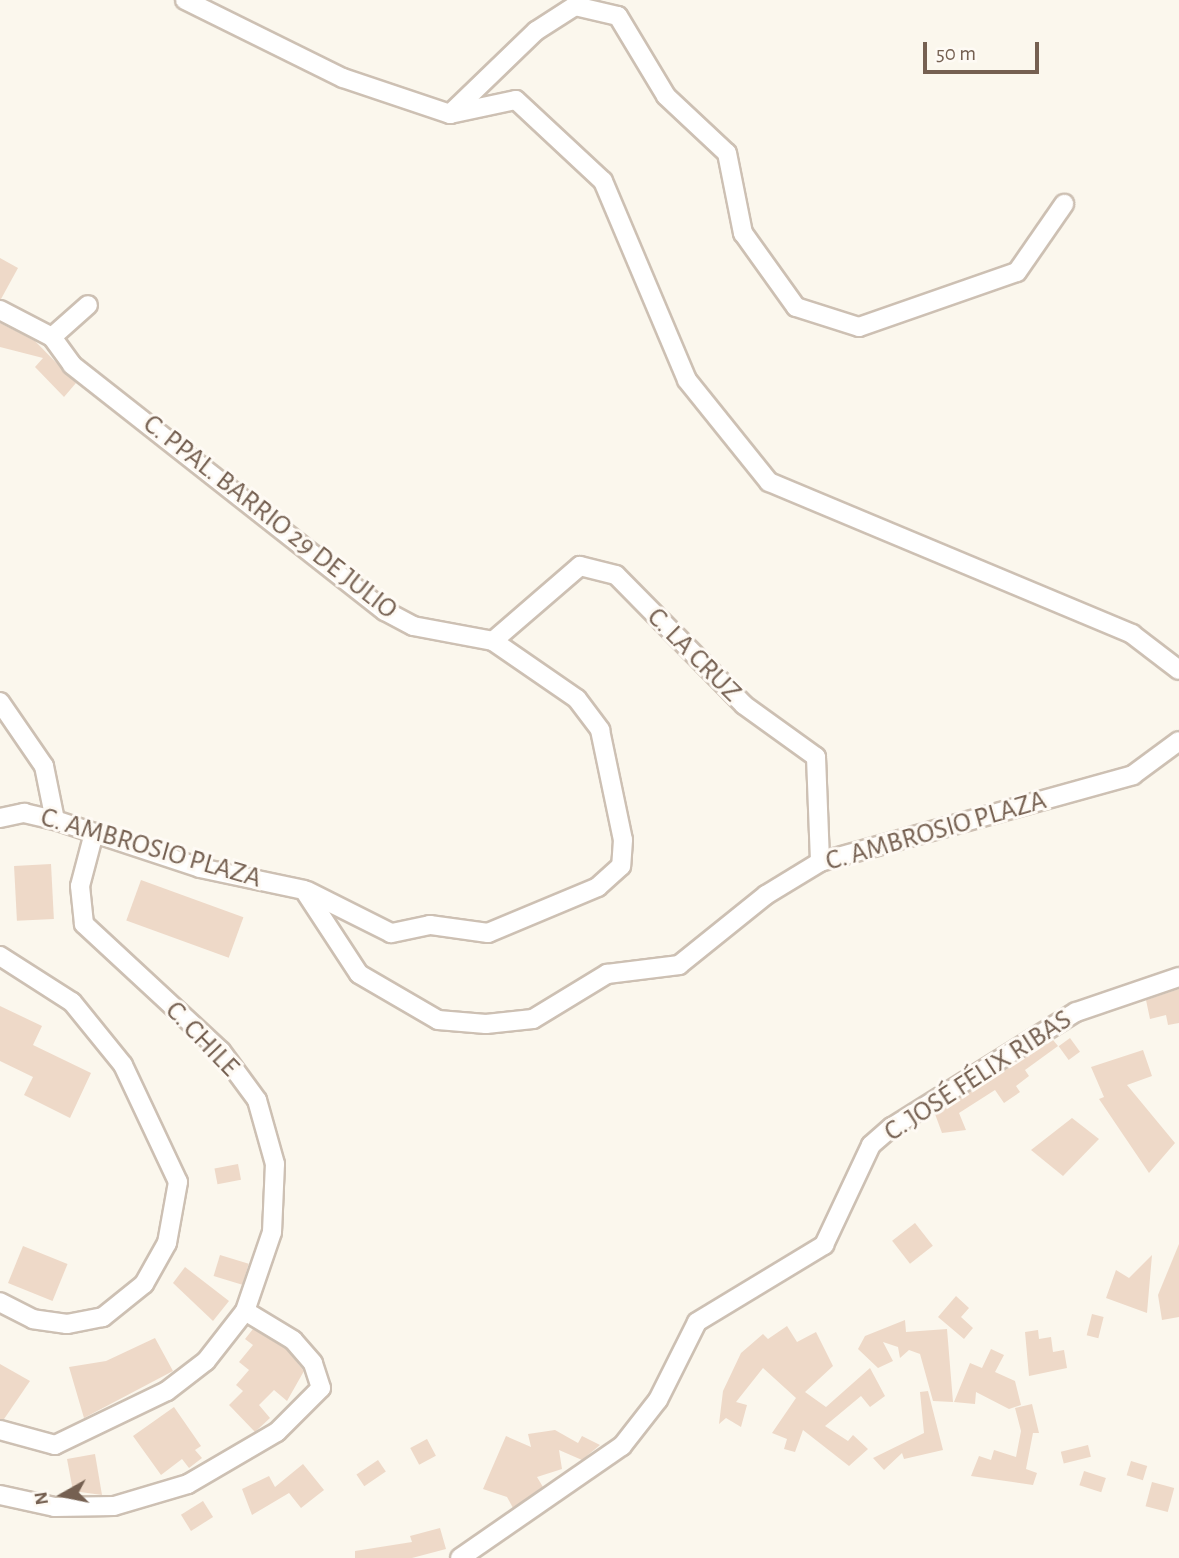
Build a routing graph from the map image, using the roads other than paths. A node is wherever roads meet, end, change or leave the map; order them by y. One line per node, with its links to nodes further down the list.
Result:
1 (185, 0): 2 (street)
2 (450, 114): 3 (street); 8 (street)
3 (1064, 204)
4 (88, 305): 6 (street)
5 (0, 310): 6 (street, C. PPAL. BARRIO 29 DE JULIO)
6 (52, 337): 7 (street, C. PPAL. BARRIO 29 DE JULIO)
7 (493, 641): 14 (street, C. LA CRUZ); 15 (street, C. PPAL. BARRIO 29 DE JULIO)
8 (1179, 670)
9 (0, 702): 12 (street)
10 (1179, 741): 14 (street, C. AMBROSIO PLAZA)
11 (0, 818): 12 (street, C. AMBROSIO PLAZA)
12 (55, 820): 13 (street, C. AMBROSIO PLAZA)
13 (94, 833): 15 (street, C. AMBROSIO PLAZA); 19 (street, C. CHILE)
14 (820, 862): 15 (street, C. AMBROSIO PLAZA)
15 (304, 890)
16 (0, 956): 18 (street)
17 (1179, 977): 22 (street, C. JOSÉ FÉLIX RIBAS)
18 (0, 1302)
19 (245, 1311): 20 (street, C. CHILE); 21 (street)
20 (0, 1430)
21 (0, 1495)
22 (460, 1558)

